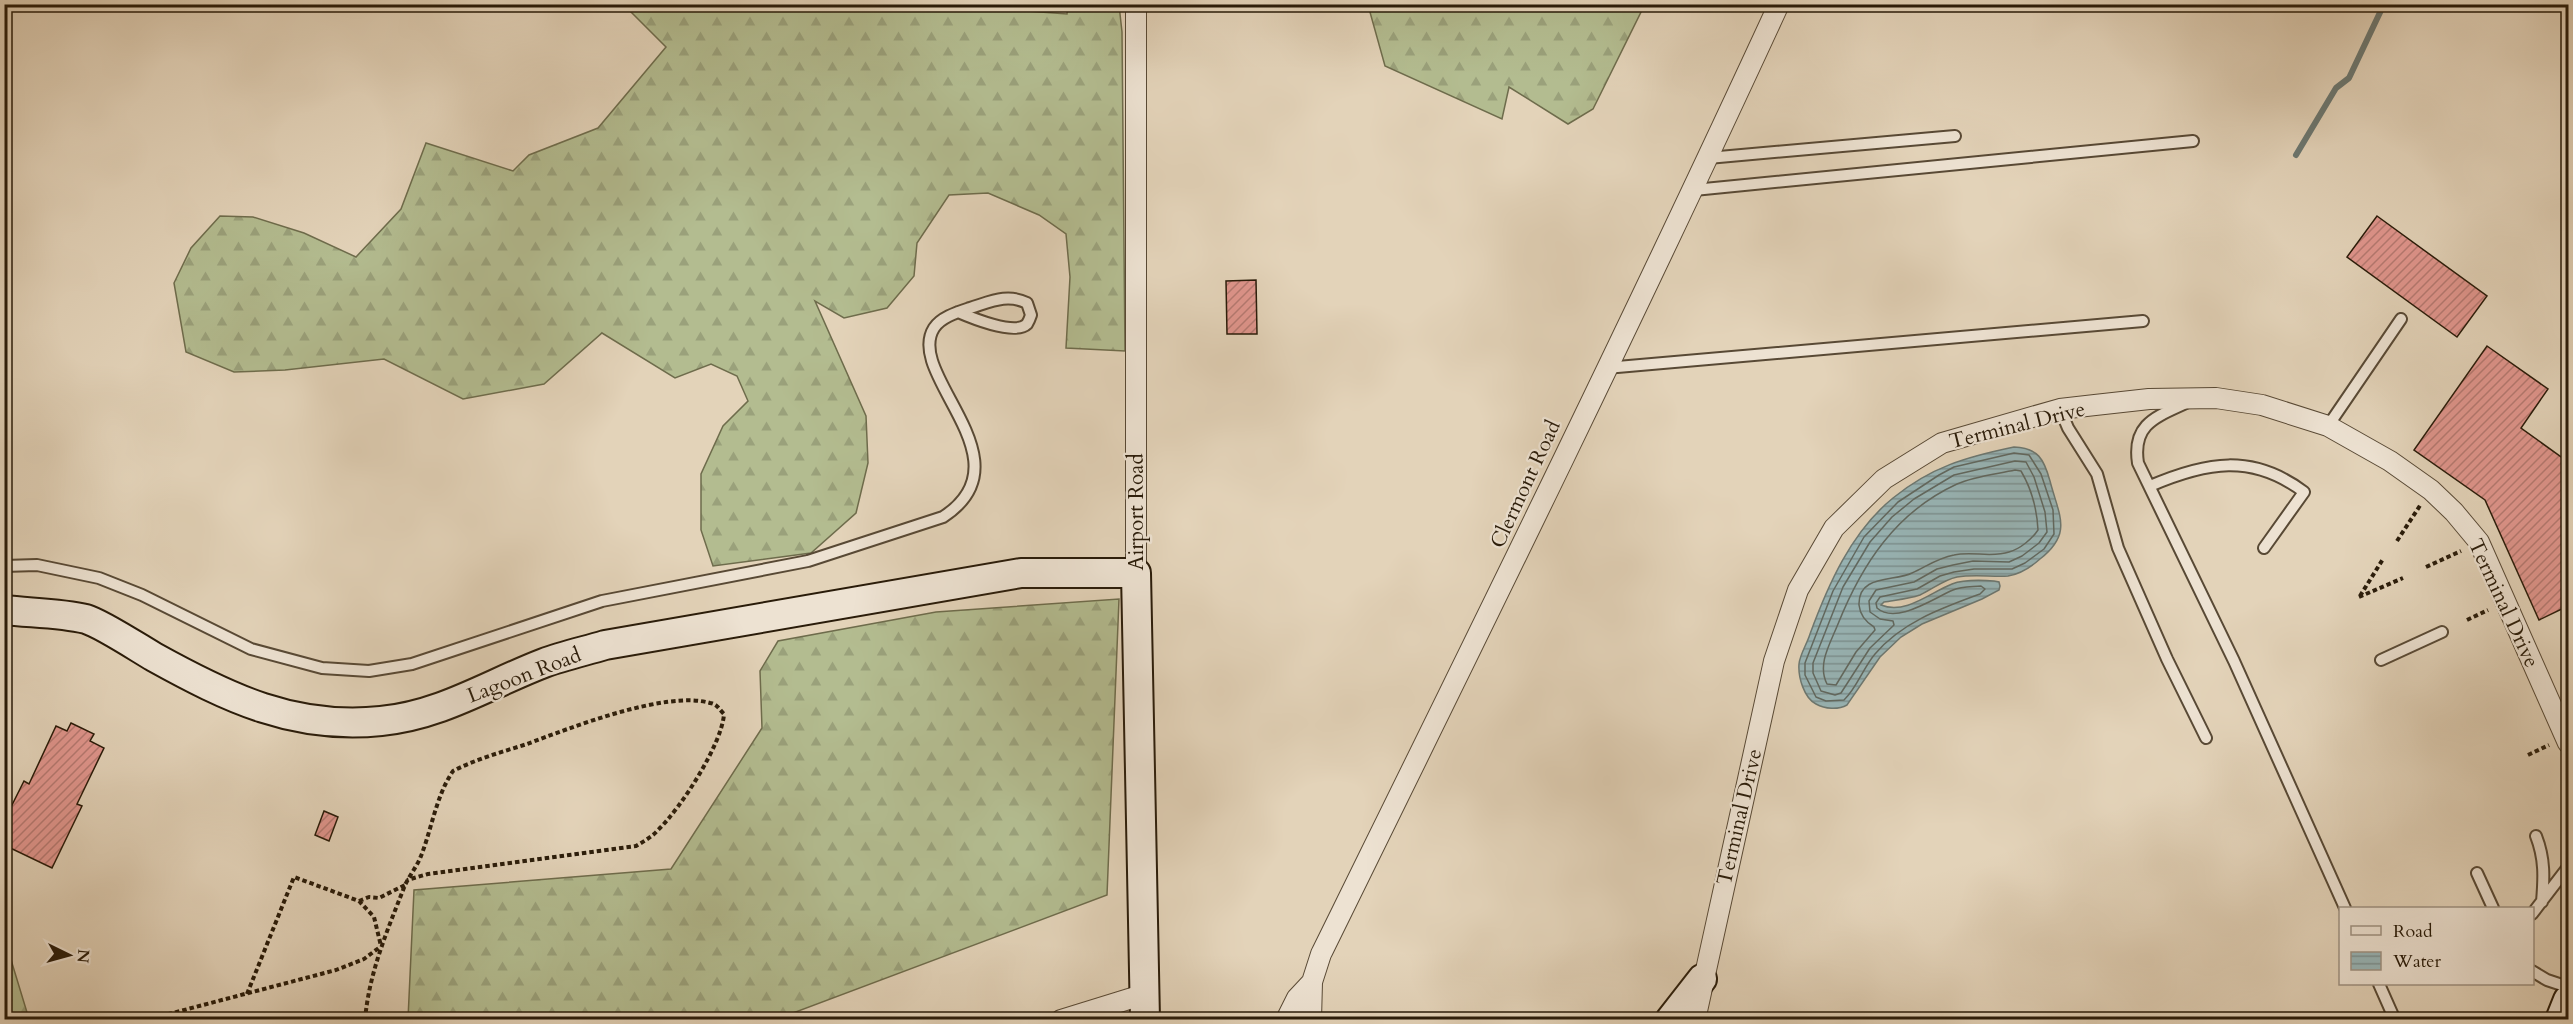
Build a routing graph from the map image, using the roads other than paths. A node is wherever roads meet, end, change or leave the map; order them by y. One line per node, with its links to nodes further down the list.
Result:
1 (1136, 4): 17 (street, Airport Road)
2 (1779, 4): 5 (street, Clermont Road)
3 (1955, 136): 5 (lane)
4 (2193, 141): 6 (lane)
5 (1708, 158): 6 (street, Clermont Road)
6 (1694, 190): 10 (street, Clermont Road)
7 (958, 312): 7 (lane); 16 (lane)
8 (2402, 319): 13 (lane)
9 (2143, 321): 10 (lane)
10 (1606, 368): 32 (street, Clermont Road)
11 (2195, 399): 12 (street, Terminal Drive); 13 (street, Terminal Drive); 14 (lane)
12 (2060, 409): 21 (lane); 31 (street, Terminal Drive)
13 (2328, 426): 22 (street, Terminal Drive)
14 (2150, 486): 15 (lane); 27 (lane)
15 (2264, 548)
16 (4, 566)
17 (1136, 573): 18 (street, Lagoon Road); 36 (street, Airport Road)
18 (4, 610)
19 (2442, 632): 20 (lane)
20 (2381, 660)
21 (2206, 738)
22 (2568, 743)
23 (2536, 836): 26 (lane)
24 (2568, 867): 26 (lane)
25 (2477, 873): 28 (lane)
26 (2542, 902): 29 (lane)
27 (2344, 907)
28 (2492, 907)
29 (2534, 912)
30 (2534, 971): 34 (lane)
31 (1702, 979): 40 (street); 41 (street, Terminal Drive)
32 (1312, 982): 38 (street, Clermont Road); 39 (street, Clermont Road)
33 (2379, 985): 42 (lane)
34 (2568, 987)
35 (2568, 1000): 43 (street)
36 (1145, 1006): 37 (street)
37 (1061, 1020)
38 (1286, 1020)
39 (1311, 1020)
40 (1670, 1020)
41 (1695, 1020)
42 (2395, 1020)
43 (2560, 1020)

